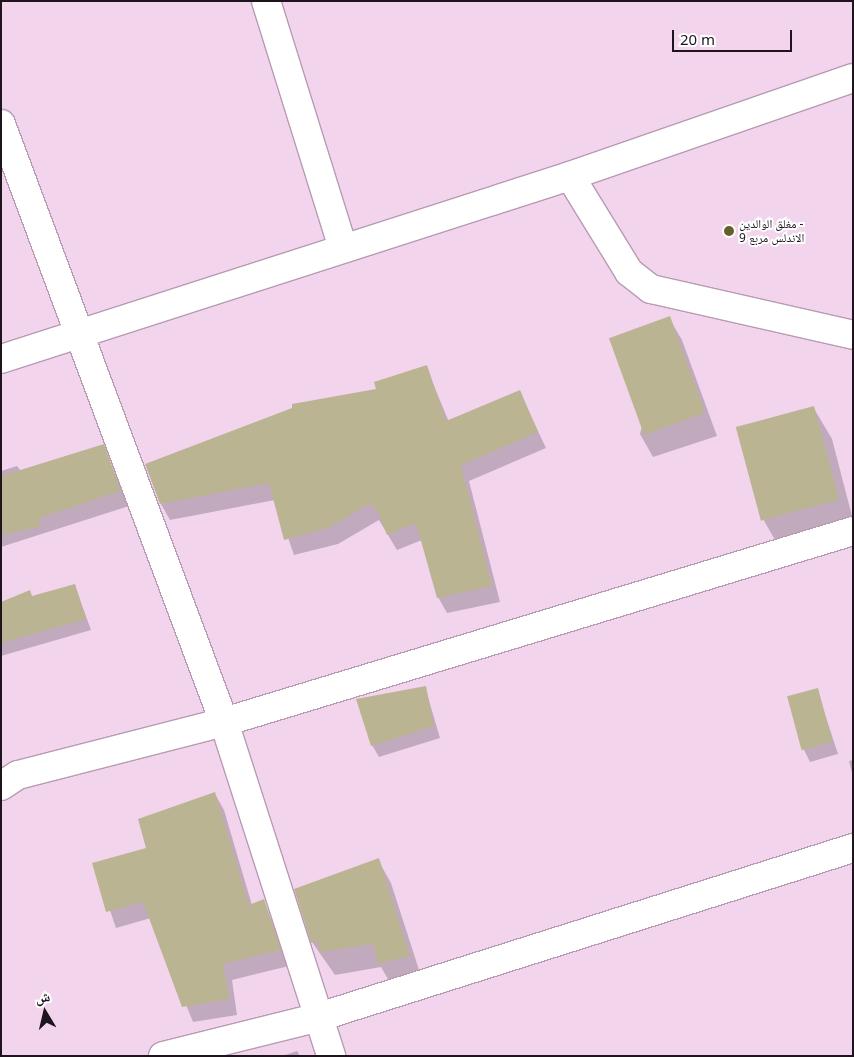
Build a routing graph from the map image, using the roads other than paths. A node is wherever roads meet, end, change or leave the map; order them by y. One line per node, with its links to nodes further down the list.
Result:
1 (266, 1): 5 (street)
2 (853, 78): 4 (street)
3 (1, 124): 6 (street)
4 (570, 176): 5 (street); 7 (street)
5 (343, 248): 6 (street)
6 (78, 334): 8 (street); 10 (street)
7 (853, 335)
8 (1, 359)
9 (853, 531): 10 (street)
10 (224, 722): 11 (street); 13 (street)
11 (1, 786)
12 (853, 848): 13 (street)
13 (319, 1017): 14 (street); 15 (street)
14 (163, 1056)
15 (331, 1056)

